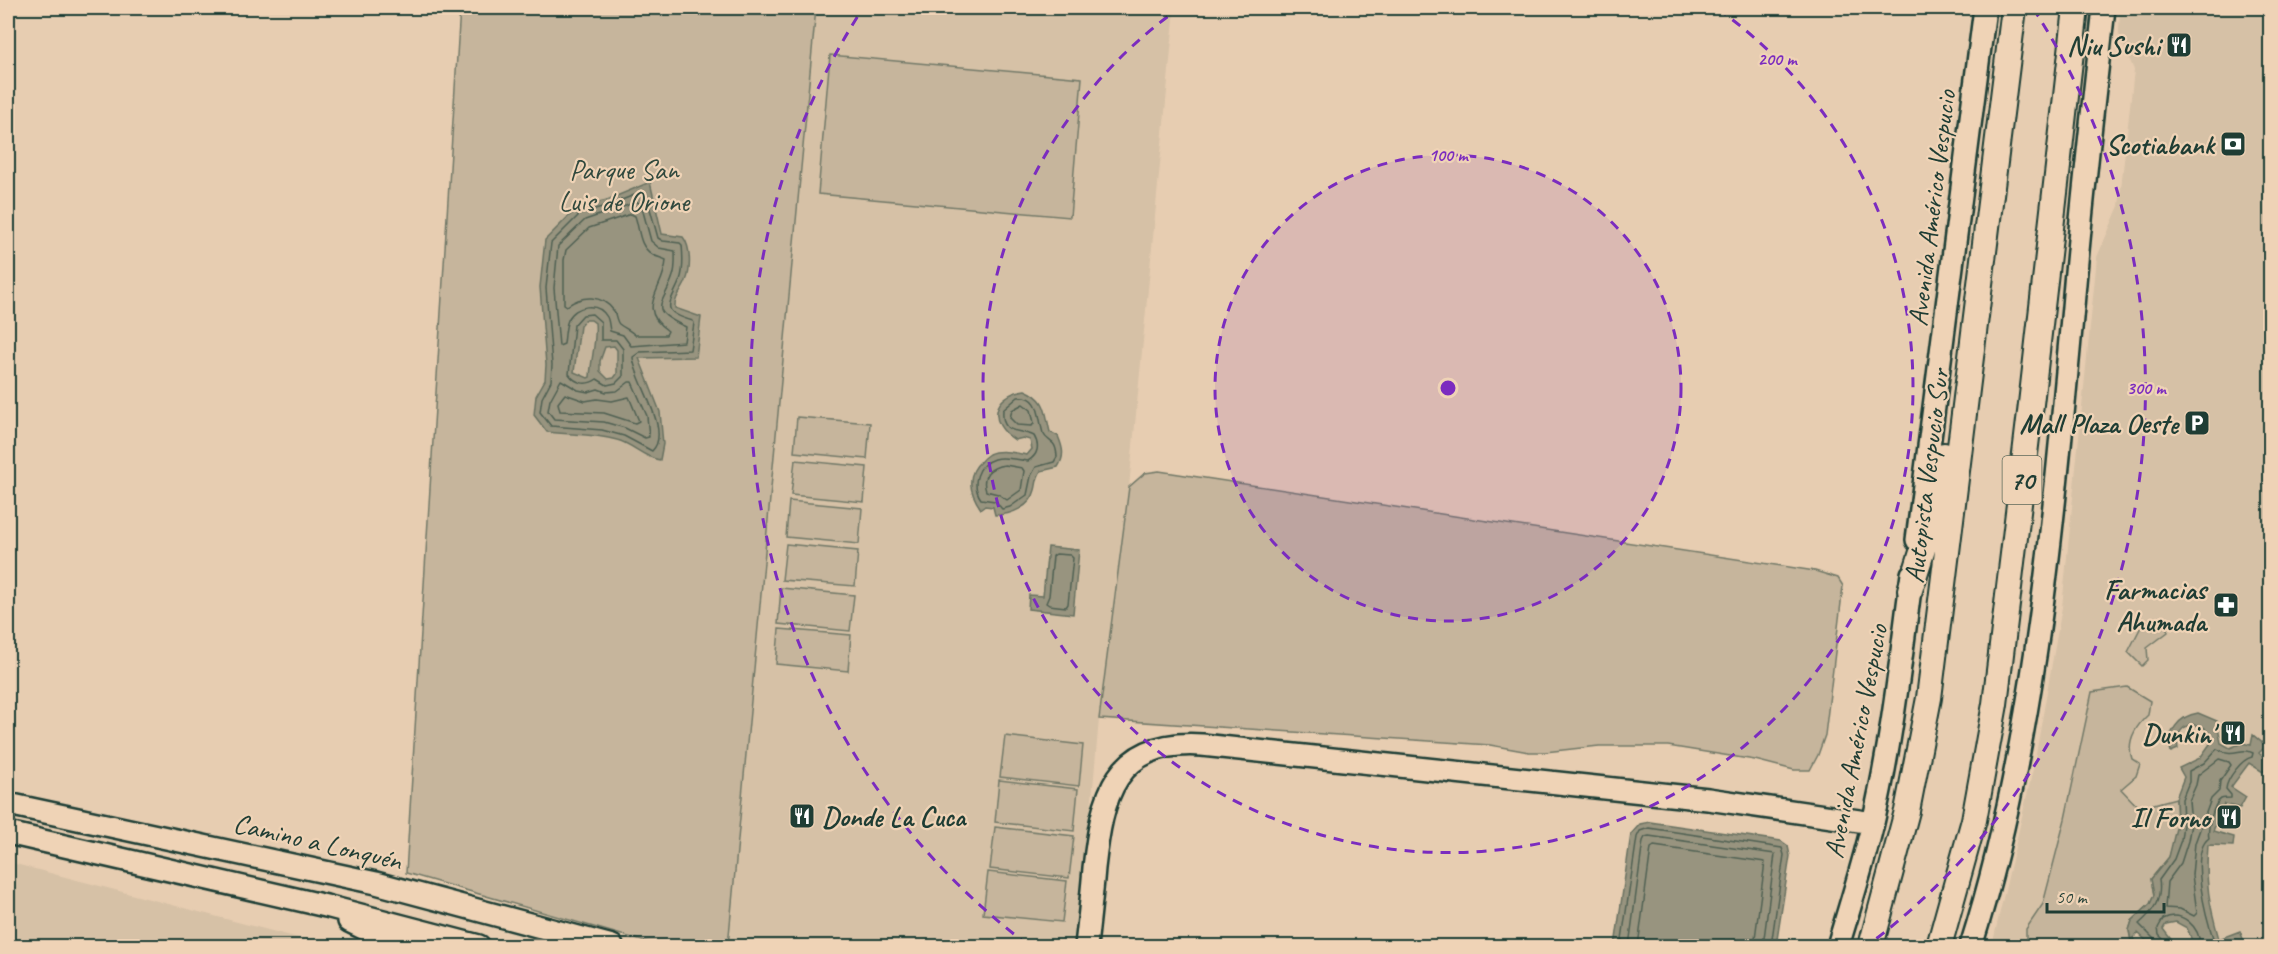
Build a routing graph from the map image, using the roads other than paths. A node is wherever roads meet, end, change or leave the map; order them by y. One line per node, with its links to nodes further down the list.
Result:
1 (1985, 8): 6 (main road, Avenida Américo Vespucio)
2 (2014, 8): 5 (highway, Autopista Vespucio Sur)
3 (2076, 8): 17 (highway, 70)
4 (2104, 8): 18 (main road)
5 (1977, 294): 6 (highway); 16 (highway, Autopista Vespucio Sur)
6 (1910, 590): 8 (main road, Avenida Américo Vespucio)
7 (8, 804): 13 (main road, Camino a Lonquén)
8 (1873, 823): 14 (main road); 15 (main road, Avenida Américo Vespucio)
9 (8, 833): 10 (main road)
10 (326, 906): 11 (main road); 12 (main road)
11 (400, 946)
12 (479, 946)
13 (612, 946)
14 (1086, 946)
15 (1838, 946)
16 (1871, 946)
17 (1939, 946)
18 (1971, 946)

